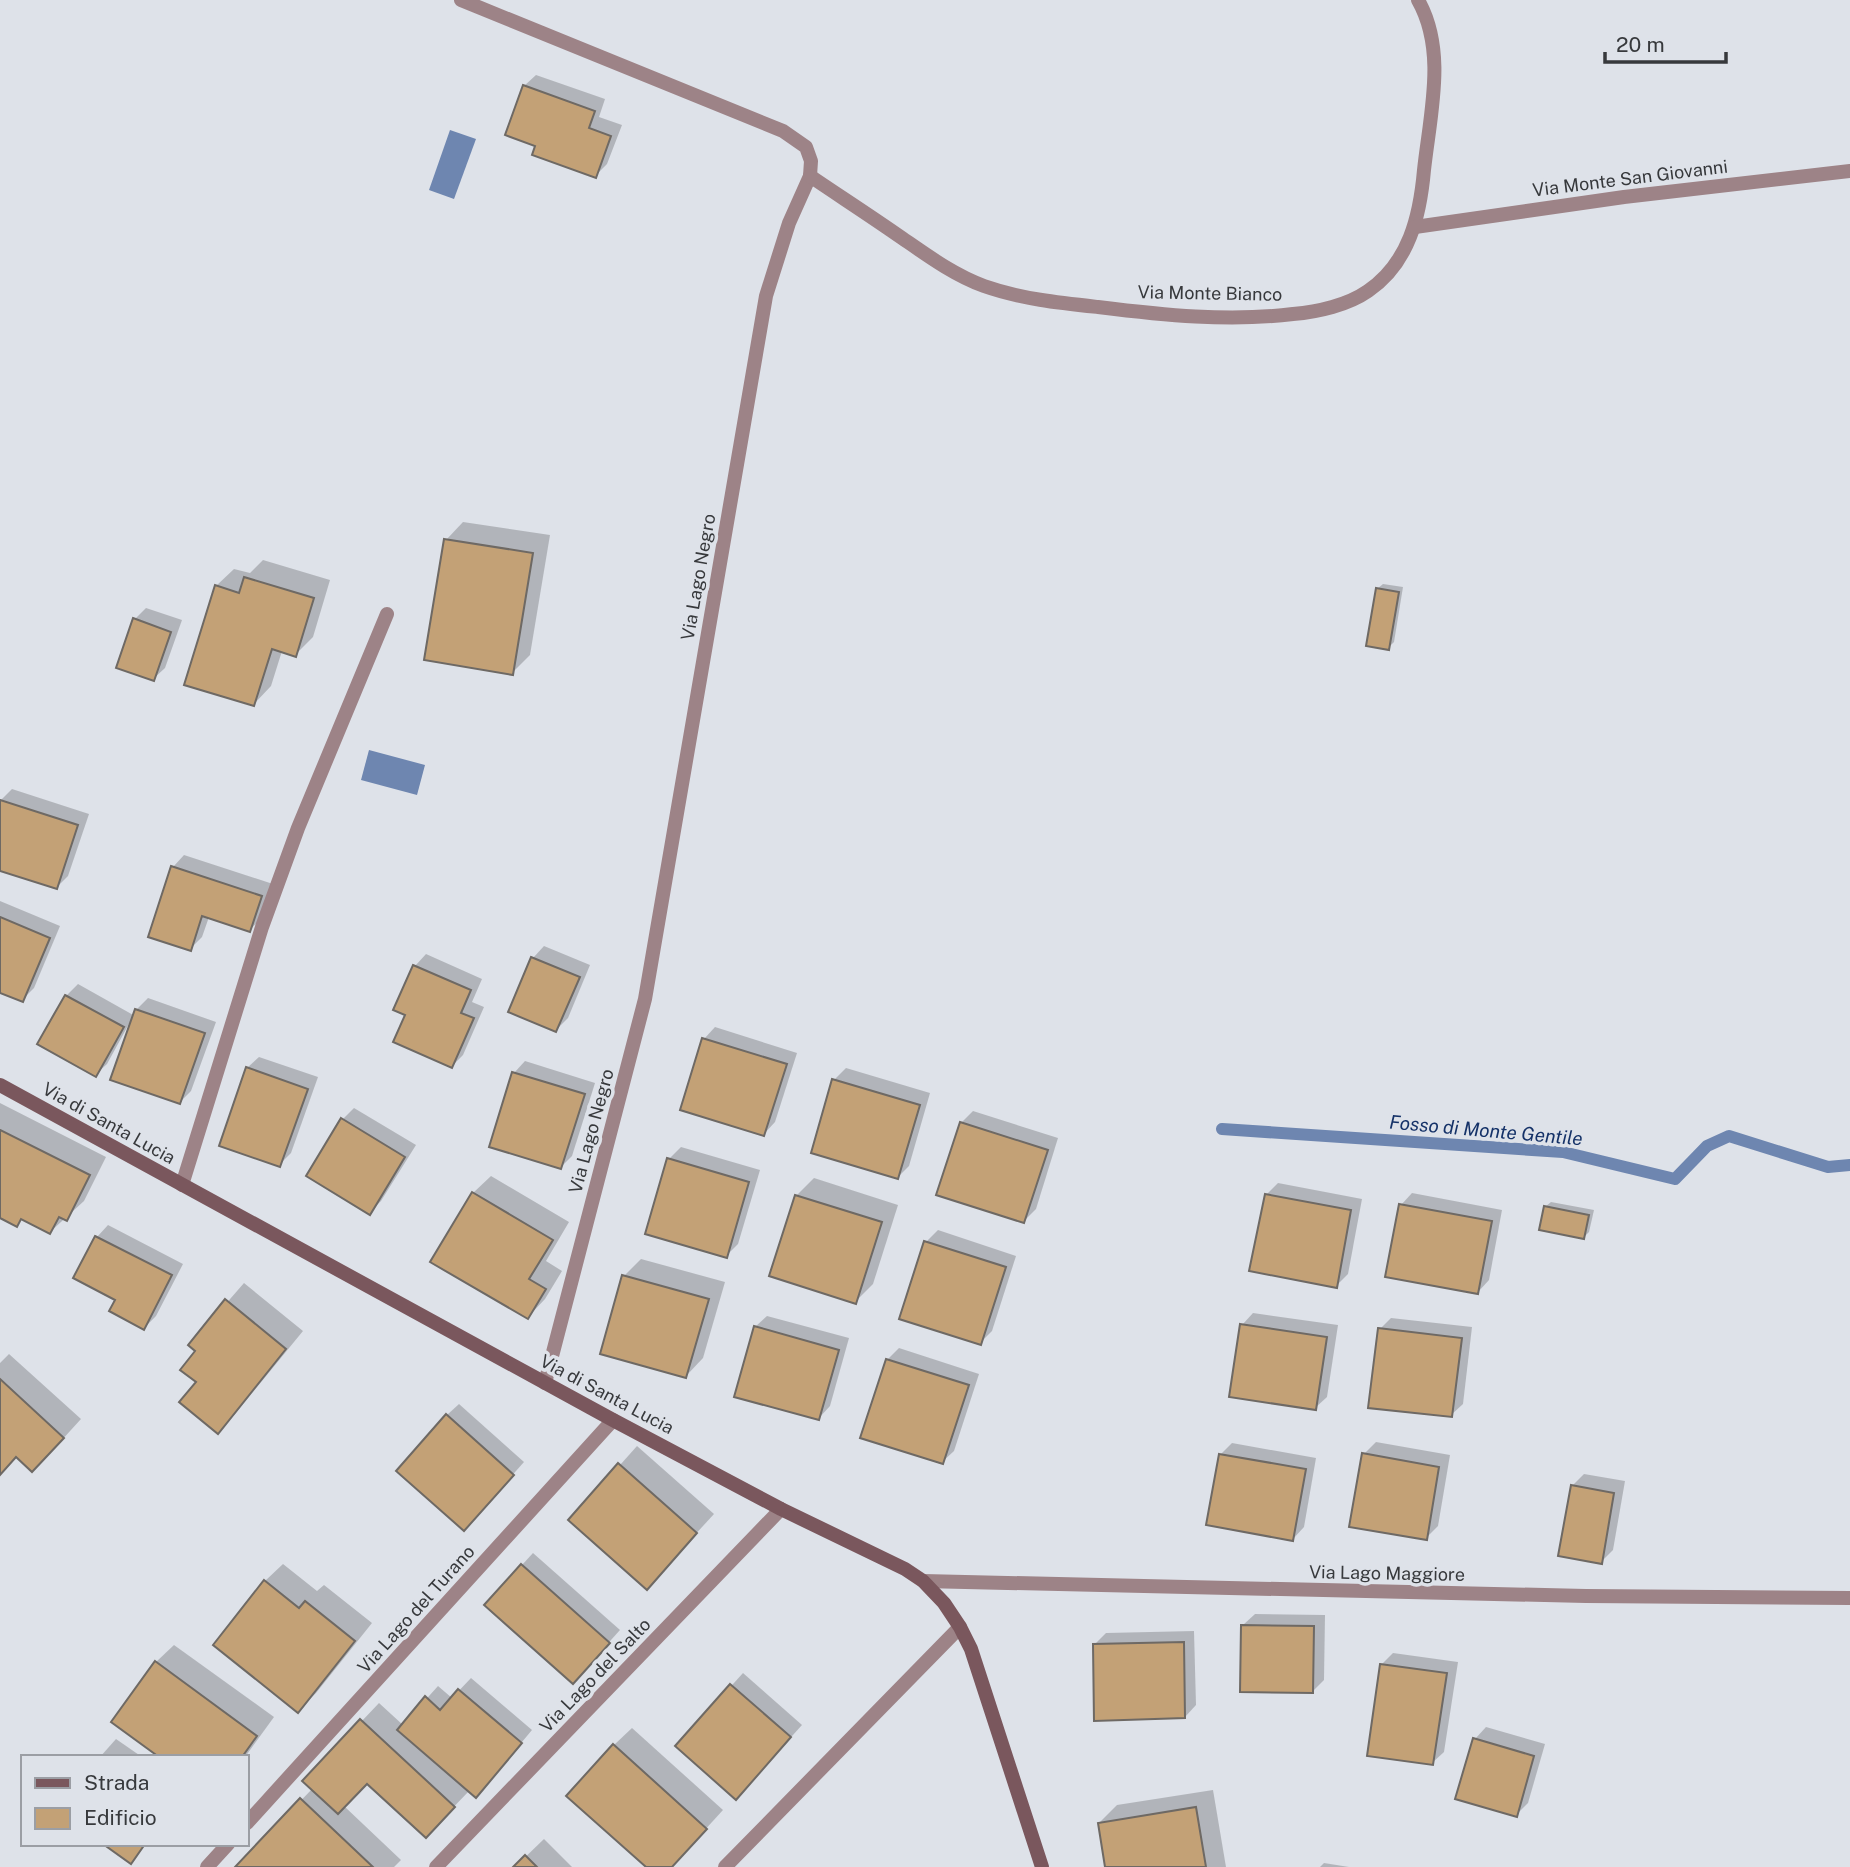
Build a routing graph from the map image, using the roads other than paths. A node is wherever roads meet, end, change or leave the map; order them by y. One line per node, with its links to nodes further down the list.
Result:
1 (461, 0): 4 (street)
2 (1418, 0): 5 (street, Via Monte Bianco)
3 (1850, 171): 5 (street, Via Monte San Giovanni)
4 (810, 176): 5 (street, Via Monte Bianco); 9 (street, Via Lago Negro)
5 (1415, 227)
6 (387, 614): 8 (street)
7 (0, 1085): 8 (street, Via di Santa Lucia)
8 (182, 1185): 9 (street, Via di Santa Lucia)
9 (545, 1383): 10 (street, Via di Santa Lucia)
10 (613, 1420): 11 (street, Via di Santa Lucia); 15 (street, Via Lago del Turano)
11 (781, 1509): 12 (street, Via di Santa Lucia); 18 (street, Via Lago del Salto)
12 (923, 1581): 13 (street, Via Lago Maggiore); 14 (street, Via di Santa Lucia)
13 (1850, 1598)
14 (960, 1627): 19 (street); 20 (street, Via di Santa Lucia)
15 (248, 1823)
16 (226, 1846): 17 (street)
17 (207, 1867)
18 (436, 1867)
19 (725, 1867)
20 (1042, 1867)

